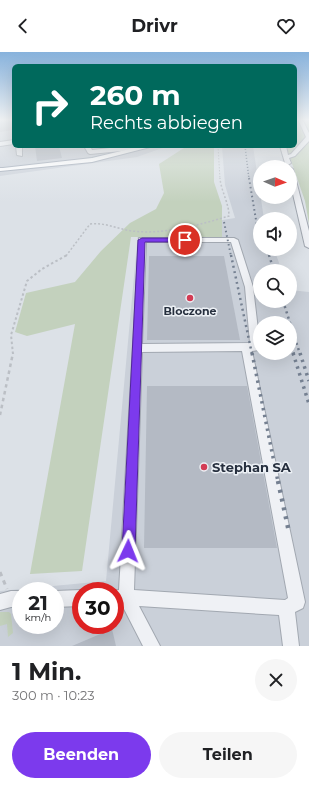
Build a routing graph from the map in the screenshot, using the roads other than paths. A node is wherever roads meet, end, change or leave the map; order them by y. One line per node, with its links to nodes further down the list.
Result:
1 (300, 147): 8 (street)
2 (19, 148): 7 (street)
3 (89, 148): 4 (street)
4 (132, 148)
5 (144, 148): 10 (main road)
6 (284, 148): 8 (street)
7 (20, 154)
8 (287, 157): 9 (street)
9 (288, 160)
10 (1, 170)
11 (297, 197): 12 (street)
12 (309, 246)
13 (246, 347): 14 (street); 14 (street); 18 (street)
14 (137, 348): 15 (street)
15 (122, 582)
16 (124, 598): 18 (street)
17 (124, 603): 19 (street)
18 (286, 608): 20 (street)
19 (152, 646)
20 (292, 646)

